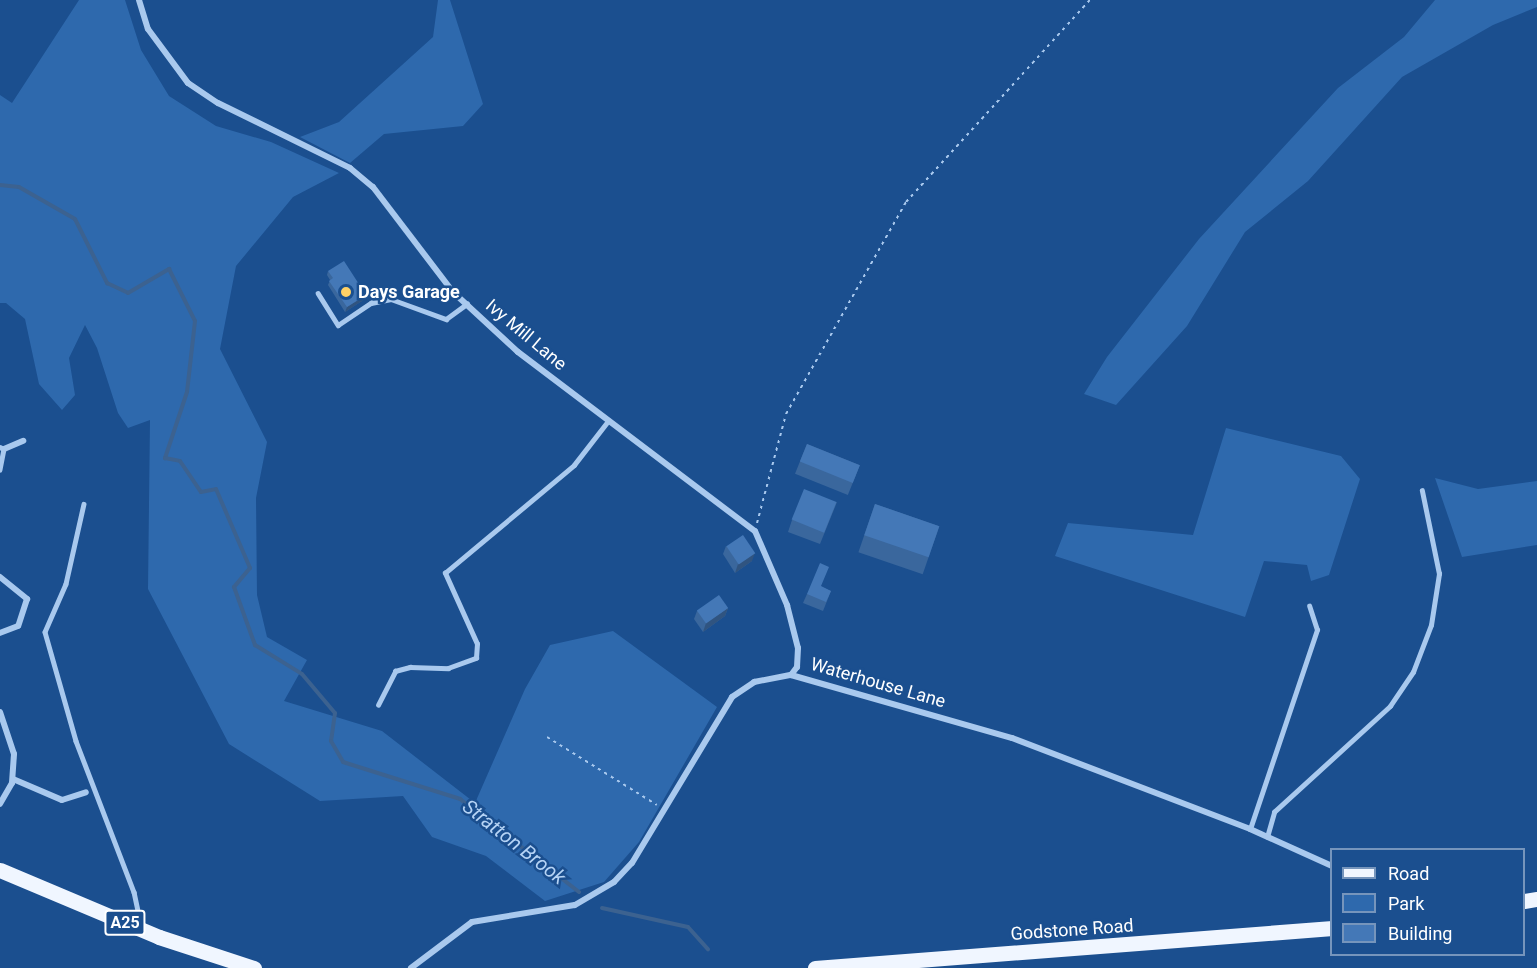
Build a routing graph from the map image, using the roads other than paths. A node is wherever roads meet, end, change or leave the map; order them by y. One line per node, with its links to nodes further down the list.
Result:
1 (139, 0): 3 (street, Ivy Mill Lane)
2 (318, 293): 3 (lane)
3 (467, 304): 4 (street, Ivy Mill Lane)
4 (608, 421): 13 (street, Ivy Mill Lane); 14 (lane)
5 (23, 441): 6 (street)
6 (2, 448): 7 (lane)
7 (0, 470)
8 (1422, 491): 20 (lane)
9 (84, 504): 24 (lane)
10 (0, 578): 12 (street)
11 (1309, 606): 19 (lane)
12 (0, 633)
13 (791, 675): 19 (street, Waterhouse Lane); 26 (street, Waterhouse Lane)
14 (378, 705)
15 (0, 712): 16 (street)
16 (13, 779): 17 (street); 18 (street)
17 (86, 792)
18 (0, 804)
19 (1250, 829): 20 (street, Waterhouse Lane)
20 (1267, 837): 21 (street, Waterhouse Lane)
21 (1330, 865)
22 (0, 870): 24 (main road, A25)
23 (1330, 928): 27 (main road, Godstone Road)
24 (142, 930): 25 (main road, A25)
25 (254, 968)
26 (411, 968)
27 (816, 968)

